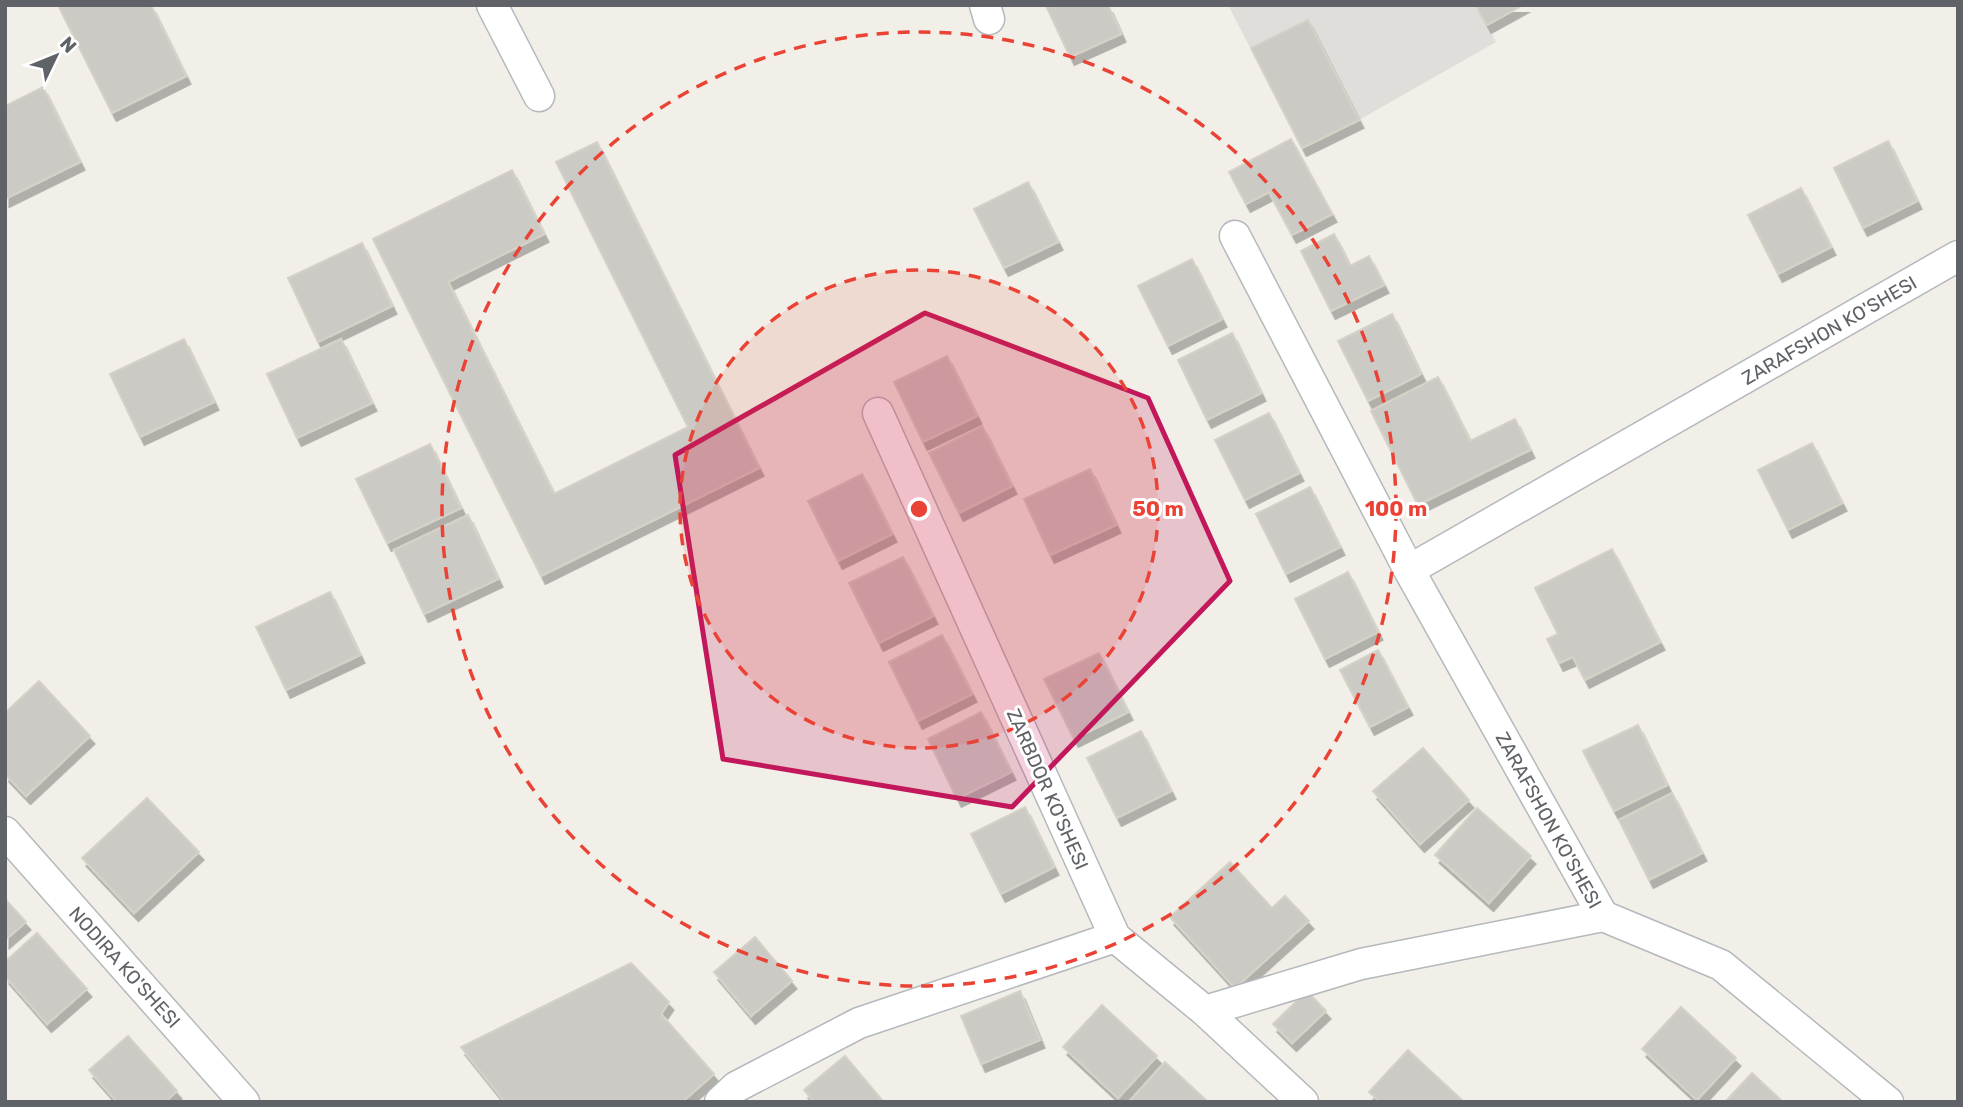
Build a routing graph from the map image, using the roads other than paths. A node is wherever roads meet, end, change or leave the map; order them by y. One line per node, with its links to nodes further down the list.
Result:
1 (492, 5): 2 (street)
2 (540, 96)
3 (1235, 236): 6 (street, ZARAFSHON KO'SHESI)
4 (1958, 256): 6 (street, ZARAFSHON KO'SHESI)
5 (878, 413): 9 (street, ZARBDOR KO'SHESI)
6 (1409, 570): 8 (street, ZARAFSHON KO'SHESI)
7 (5, 832): 12 (street, NODIRA KO'SHESI)
8 (1603, 916): 10 (street); 14 (street, ZARAFSHON KO'SHESI)
9 (1115, 937): 10 (street, ZARBDOR KO'SHESI); 11 (street)
10 (1205, 1010): 13 (street, ZARBDOR KO'SHESI)
11 (735, 1097)
12 (244, 1102)
13 (1303, 1102)
14 (1888, 1102)

